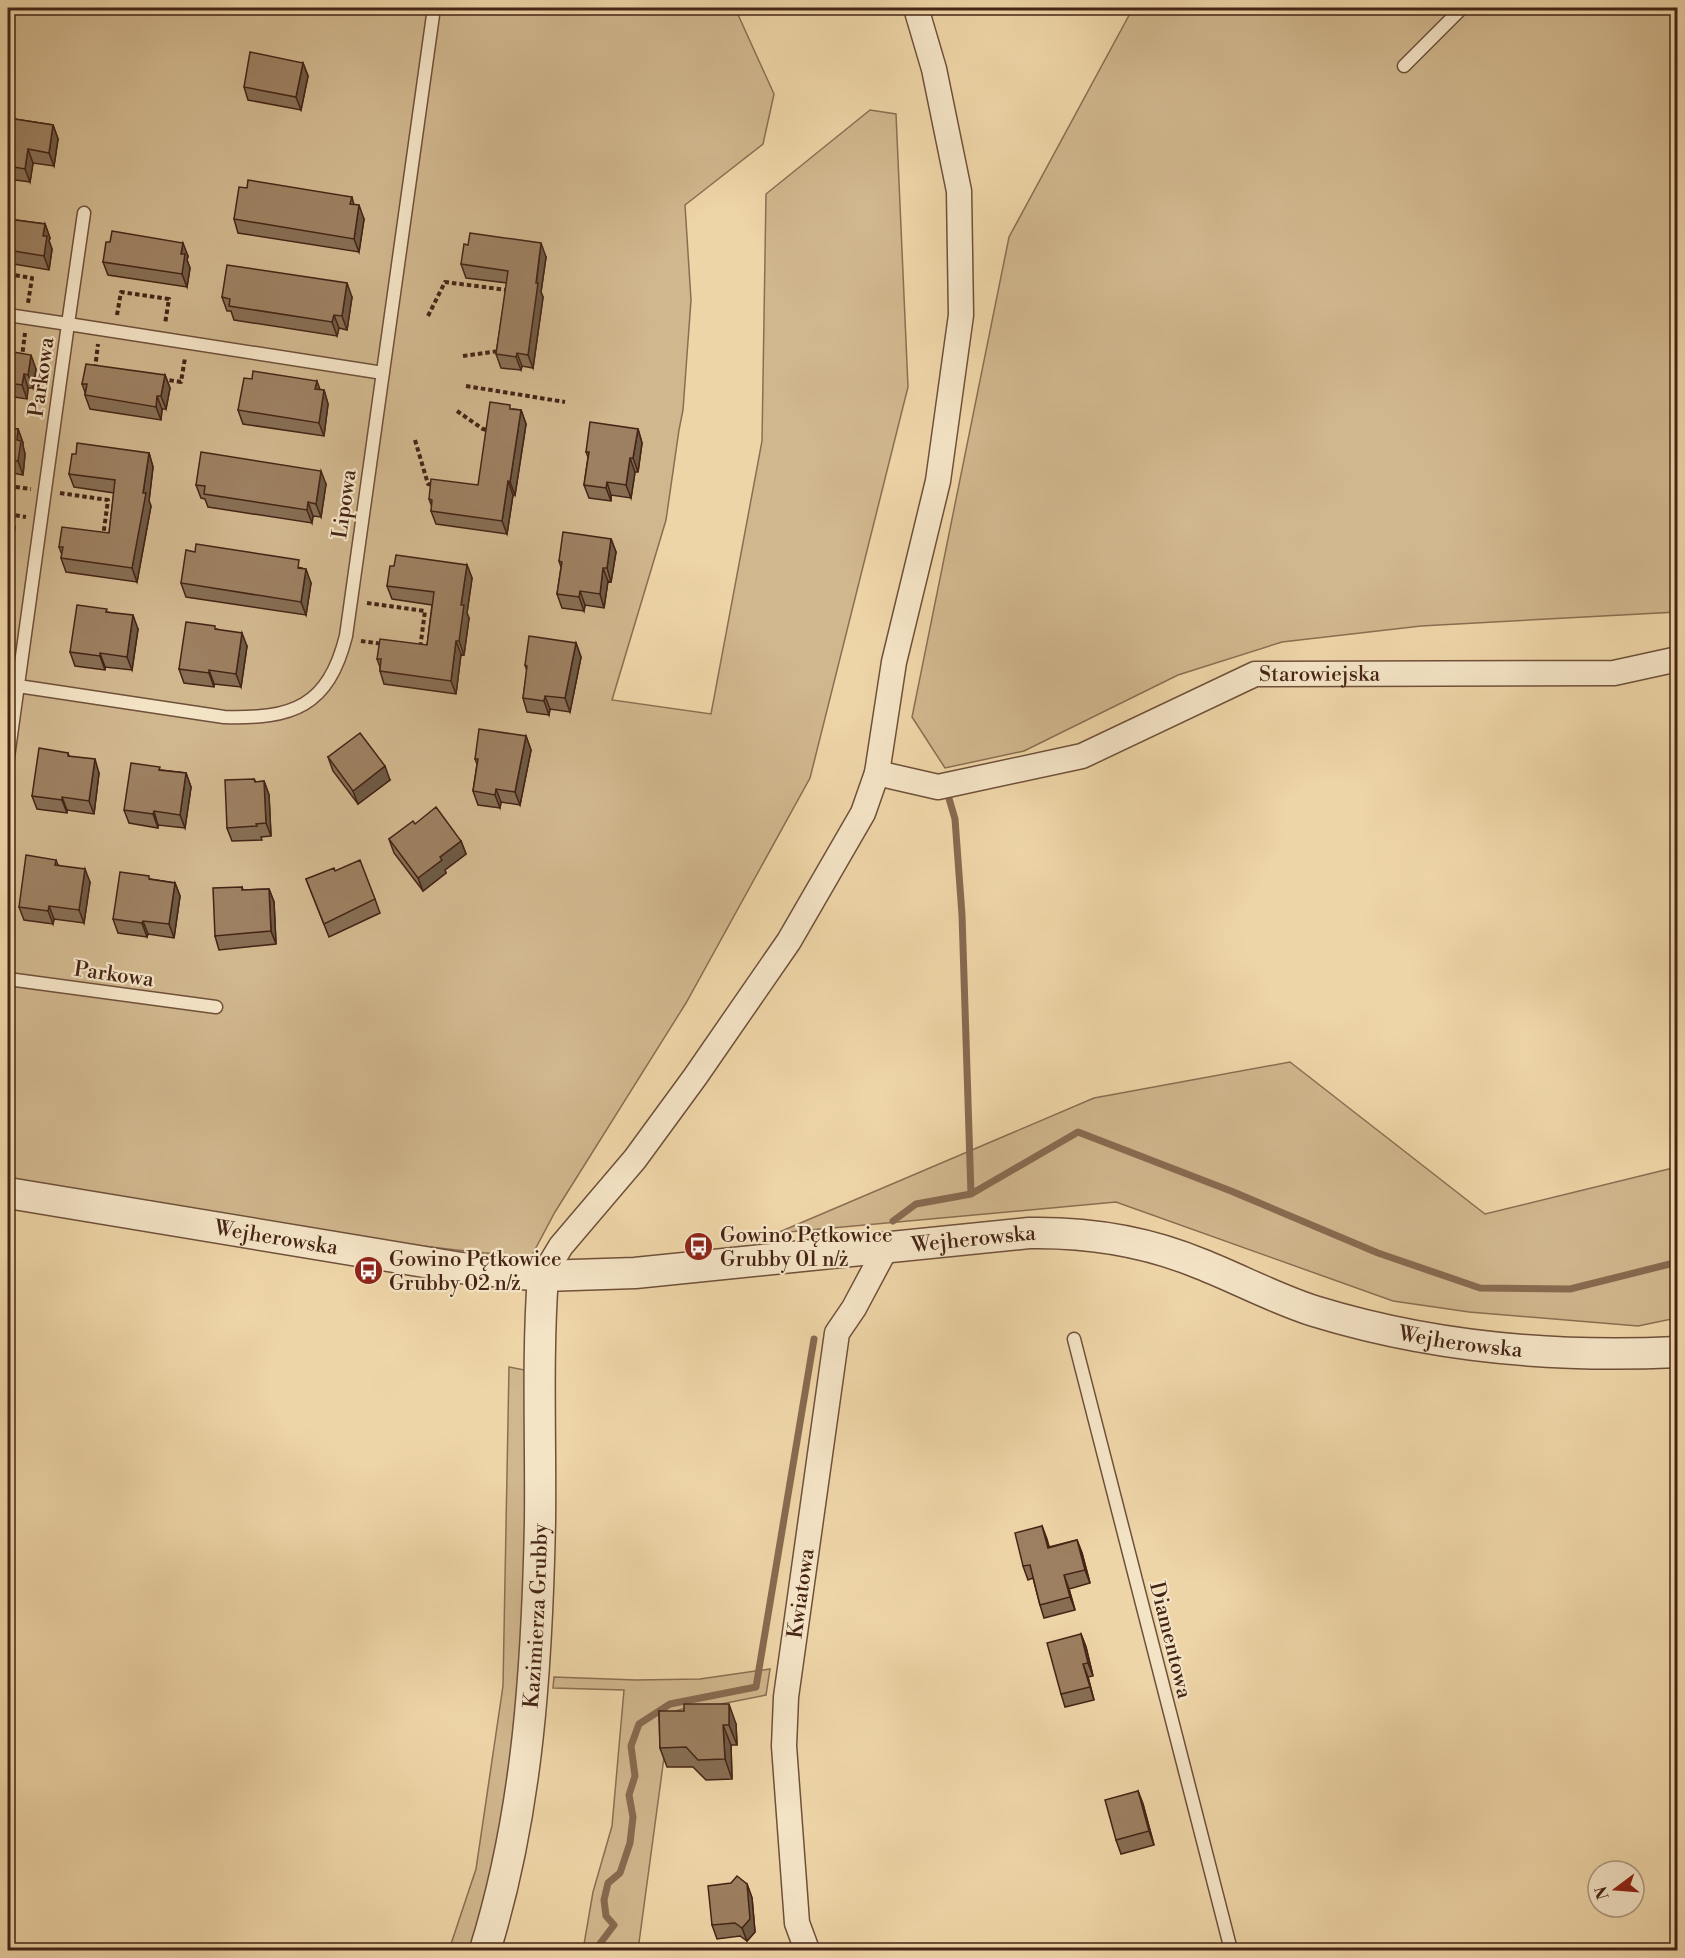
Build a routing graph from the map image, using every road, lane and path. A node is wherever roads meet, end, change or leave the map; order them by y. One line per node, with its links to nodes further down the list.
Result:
1 (434, 8): 20 (lane, Lipowa)
2 (916, 8): 37 (street)
3 (1462, 8): 4 (lane)
4 (1404, 66)
5 (84, 213): 11 (lane, Parkowa)
6 (8, 274): 10 (path)
7 (506, 300): 9 (path)
8 (8, 315): 10 (lane, Parkowa)
9 (428, 316)
10 (27, 317): 11 (lane, Parkowa); 17 (path)
11 (68, 324): 12 (lane); 28 (lane, Parkowa)
12 (101, 329): 13 (lane); 19 (path)
13 (115, 331): 14 (lane); 14 (path)
14 (163, 339): 16 (lane)
15 (500, 341): 18 (path)
16 (187, 342): 20 (lane); 21 (path)
17 (15, 356)
18 (463, 356)
19 (105, 370)
20 (383, 373): 30 (lane, Lipowa)
21 (159, 379)
22 (466, 386): 23 (path)
23 (565, 402)
24 (457, 411): 26 (path)
25 (415, 440): 27 (path)
26 (486, 440)
27 (438, 485)
28 (45, 491): 29 (path); 35 (lane, Parkowa)
29 (92, 536)
30 (351, 600): 31 (lane, Lipowa); 33 (path)
31 (345, 639): 32 (path); 35 (lane, Lipowa)
32 (388, 645)
33 (409, 648)
34 (1677, 659): 37 (street, Starowiejska)
35 (18, 686): 36 (lane, Parkowa)
36 (8, 757)
37 (877, 773): 42 (street)
38 (8, 979): 39 (lane, Parkowa)
39 (216, 1007)
40 (8, 1193): 42 (street, Wejherowska)
41 (886, 1248): 42 (street, Wejherowska); 44 (street, Wejherowska); 46 (street, Kwiatowa)
42 (543, 1276): 45 (street, Kazimierza Grubby)
43 (1074, 1339): 47 (lane, Diamentowa)
44 (1677, 1352)
45 (485, 1950)
46 (807, 1950)
47 (1231, 1950)

